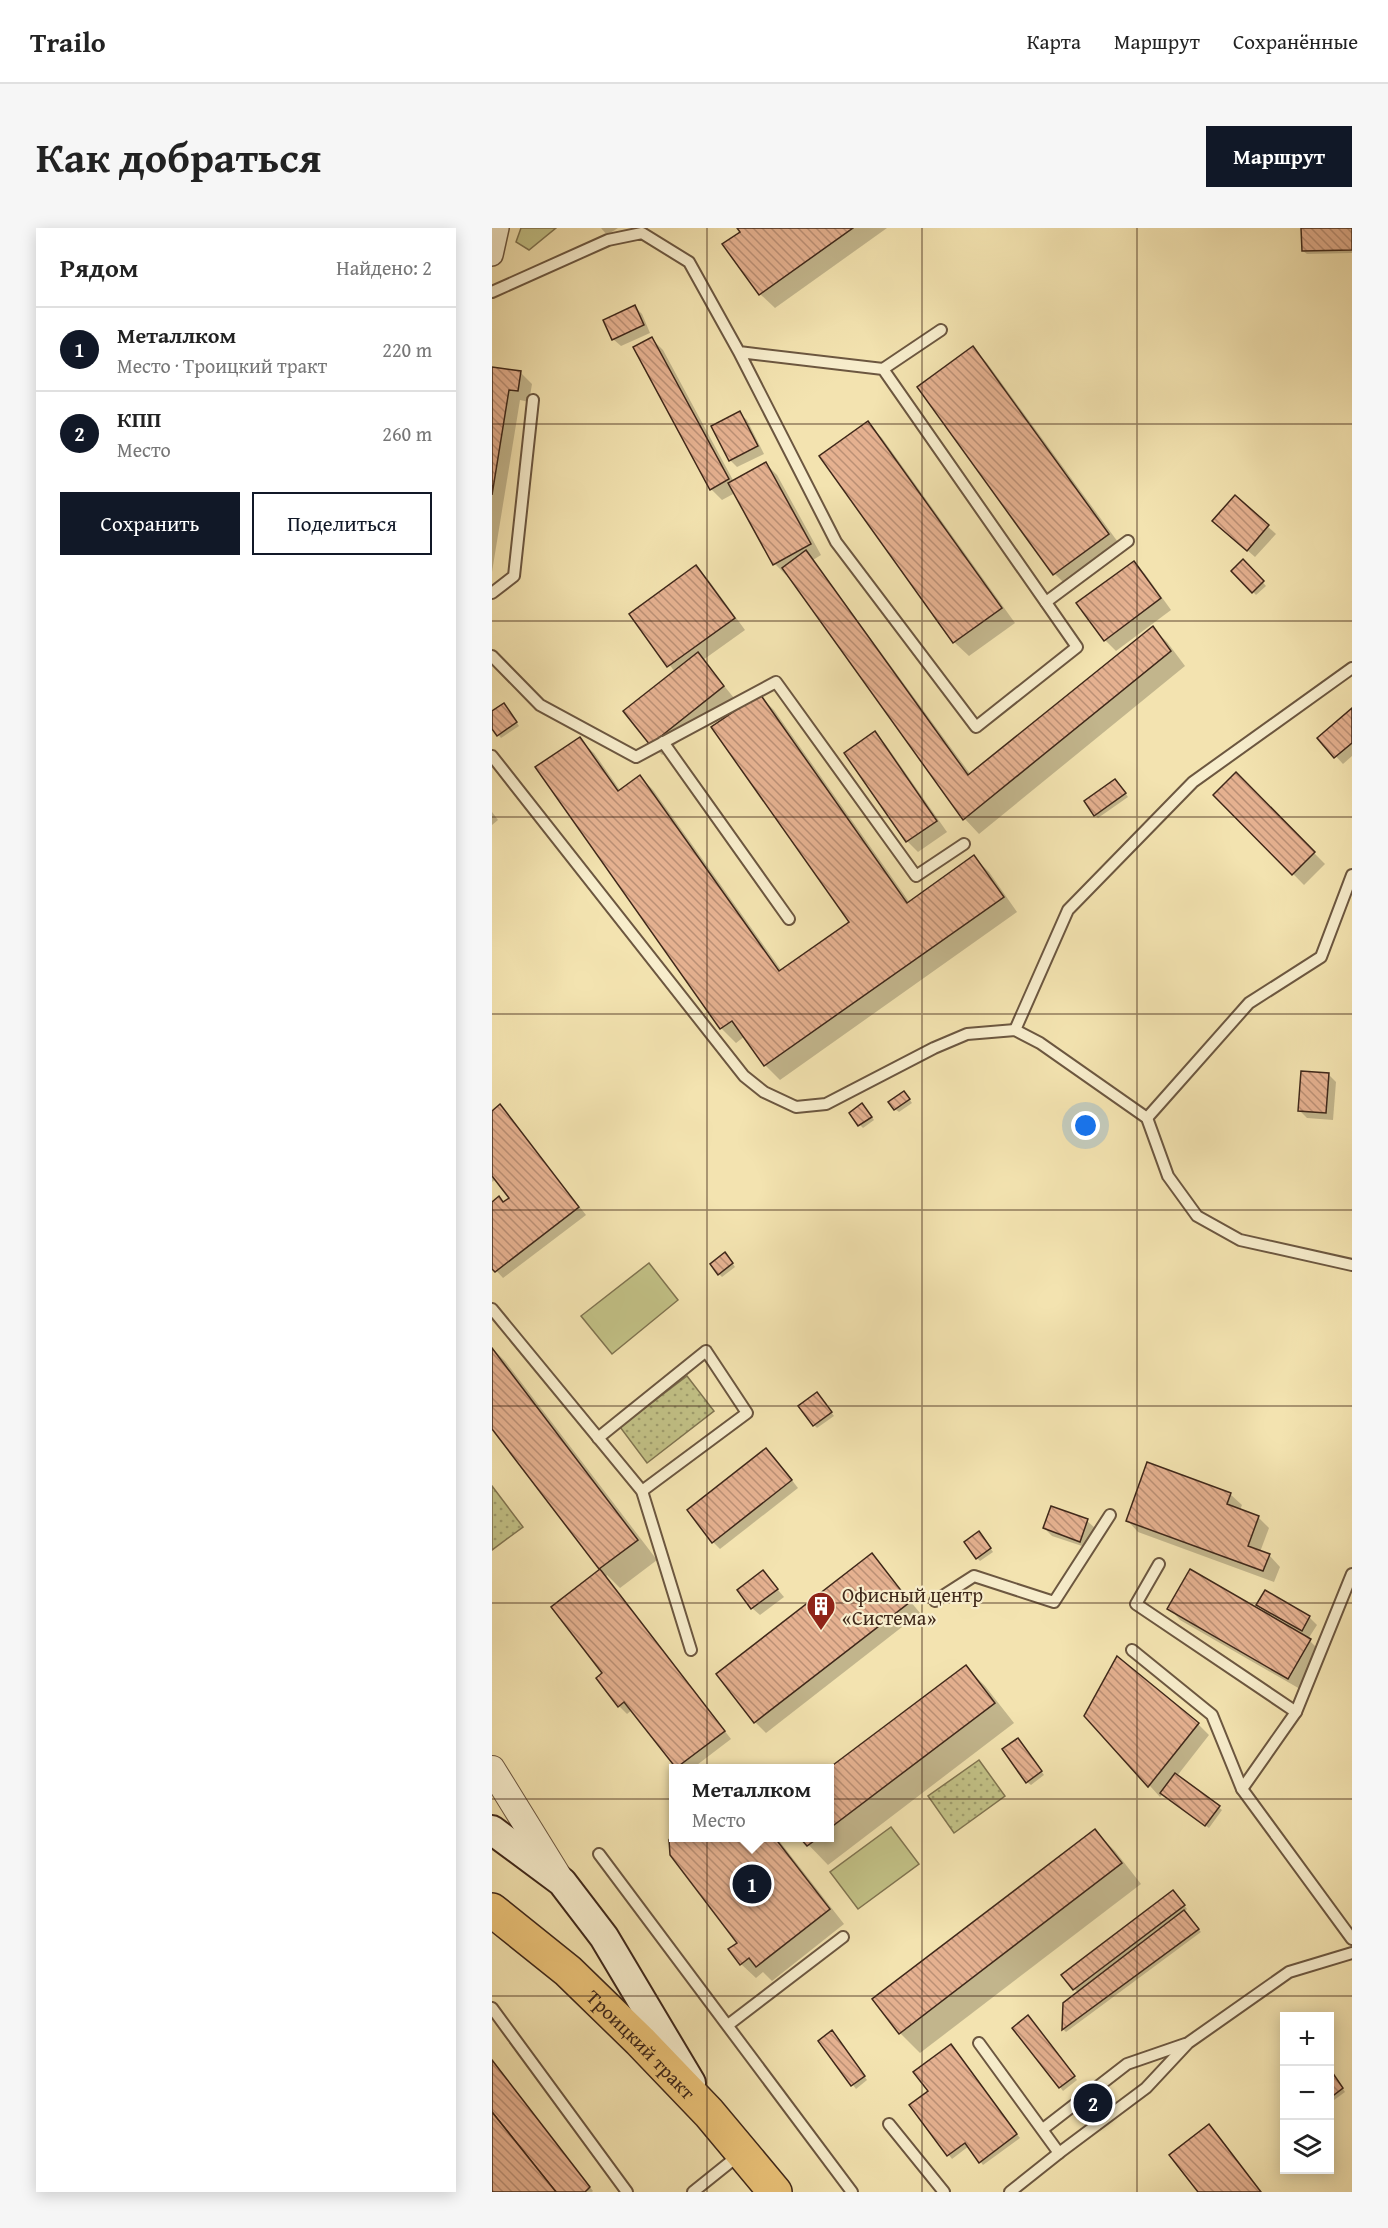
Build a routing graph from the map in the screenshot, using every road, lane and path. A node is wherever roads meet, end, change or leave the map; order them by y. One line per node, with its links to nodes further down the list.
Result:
1 (498, 228): 3 (street)
2 (644, 231): 4 (lane); 6 (lane)
3 (492, 255)
4 (492, 292)
5 (941, 330): 7 (lane)
6 (739, 352): 7 (lane); 11 (lane)
7 (883, 369): 11 (lane)
8 (533, 400): 10 (lane)
9 (1128, 541): 11 (lane)
10 (492, 592)
11 (1046, 602)
12 (492, 656): 14 (lane)
13 (1352, 668): 19 (lane)
14 (663, 742): 16 (lane); 18 (lane)
15 (492, 756): 19 (lane)
16 (964, 844)
17 (1352, 875): 20 (lane)
18 (789, 919)
19 (1015, 1030): 20 (lane)
20 (1148, 1118): 21 (lane)
21 (1350, 1264)
22 (492, 1309): 23 (lane)
23 (597, 1438): 24 (lane); 24 (lane)
24 (642, 1491): 29 (lane)
25 (1110, 1515): 28 (lane)
26 (1159, 1564): 31 (lane)
27 (1352, 1574): 31 (lane)
28 (935, 1601)
29 (690, 1650)
30 (1132, 1650): 33 (lane)
31 (1296, 1712): 33 (lane)
32 (492, 1769): 36 (street)
33 (1242, 1789): 39 (lane)
34 (492, 1830): 36 (main road)
35 (599, 1854): 42 (lane)
36 (562, 1882): 45 (main road)
37 (492, 1910): 45 (main road, Троицкий тракт)
38 (843, 1937): 42 (lane)
39 (1352, 1939)
40 (1352, 1953): 44 (lane)
41 (492, 2008): 50 (lane)
42 (728, 2025): 53 (lane)
43 (979, 2043): 47 (lane)
44 (1188, 2043): 47 (lane); 48 (lane)
45 (709, 2113): 49 (main road, Троицкий тракт)
46 (889, 2124): 54 (lane)
47 (1043, 2129): 48 (lane)
48 (1059, 2152): 55 (lane)
49 (742, 2153): 51 (lane); 52 (main road, Троицкий тракт)
50 (621, 2190)
51 (693, 2192)
52 (775, 2192)
53 (852, 2192)
54 (944, 2192)
55 (1010, 2192)

